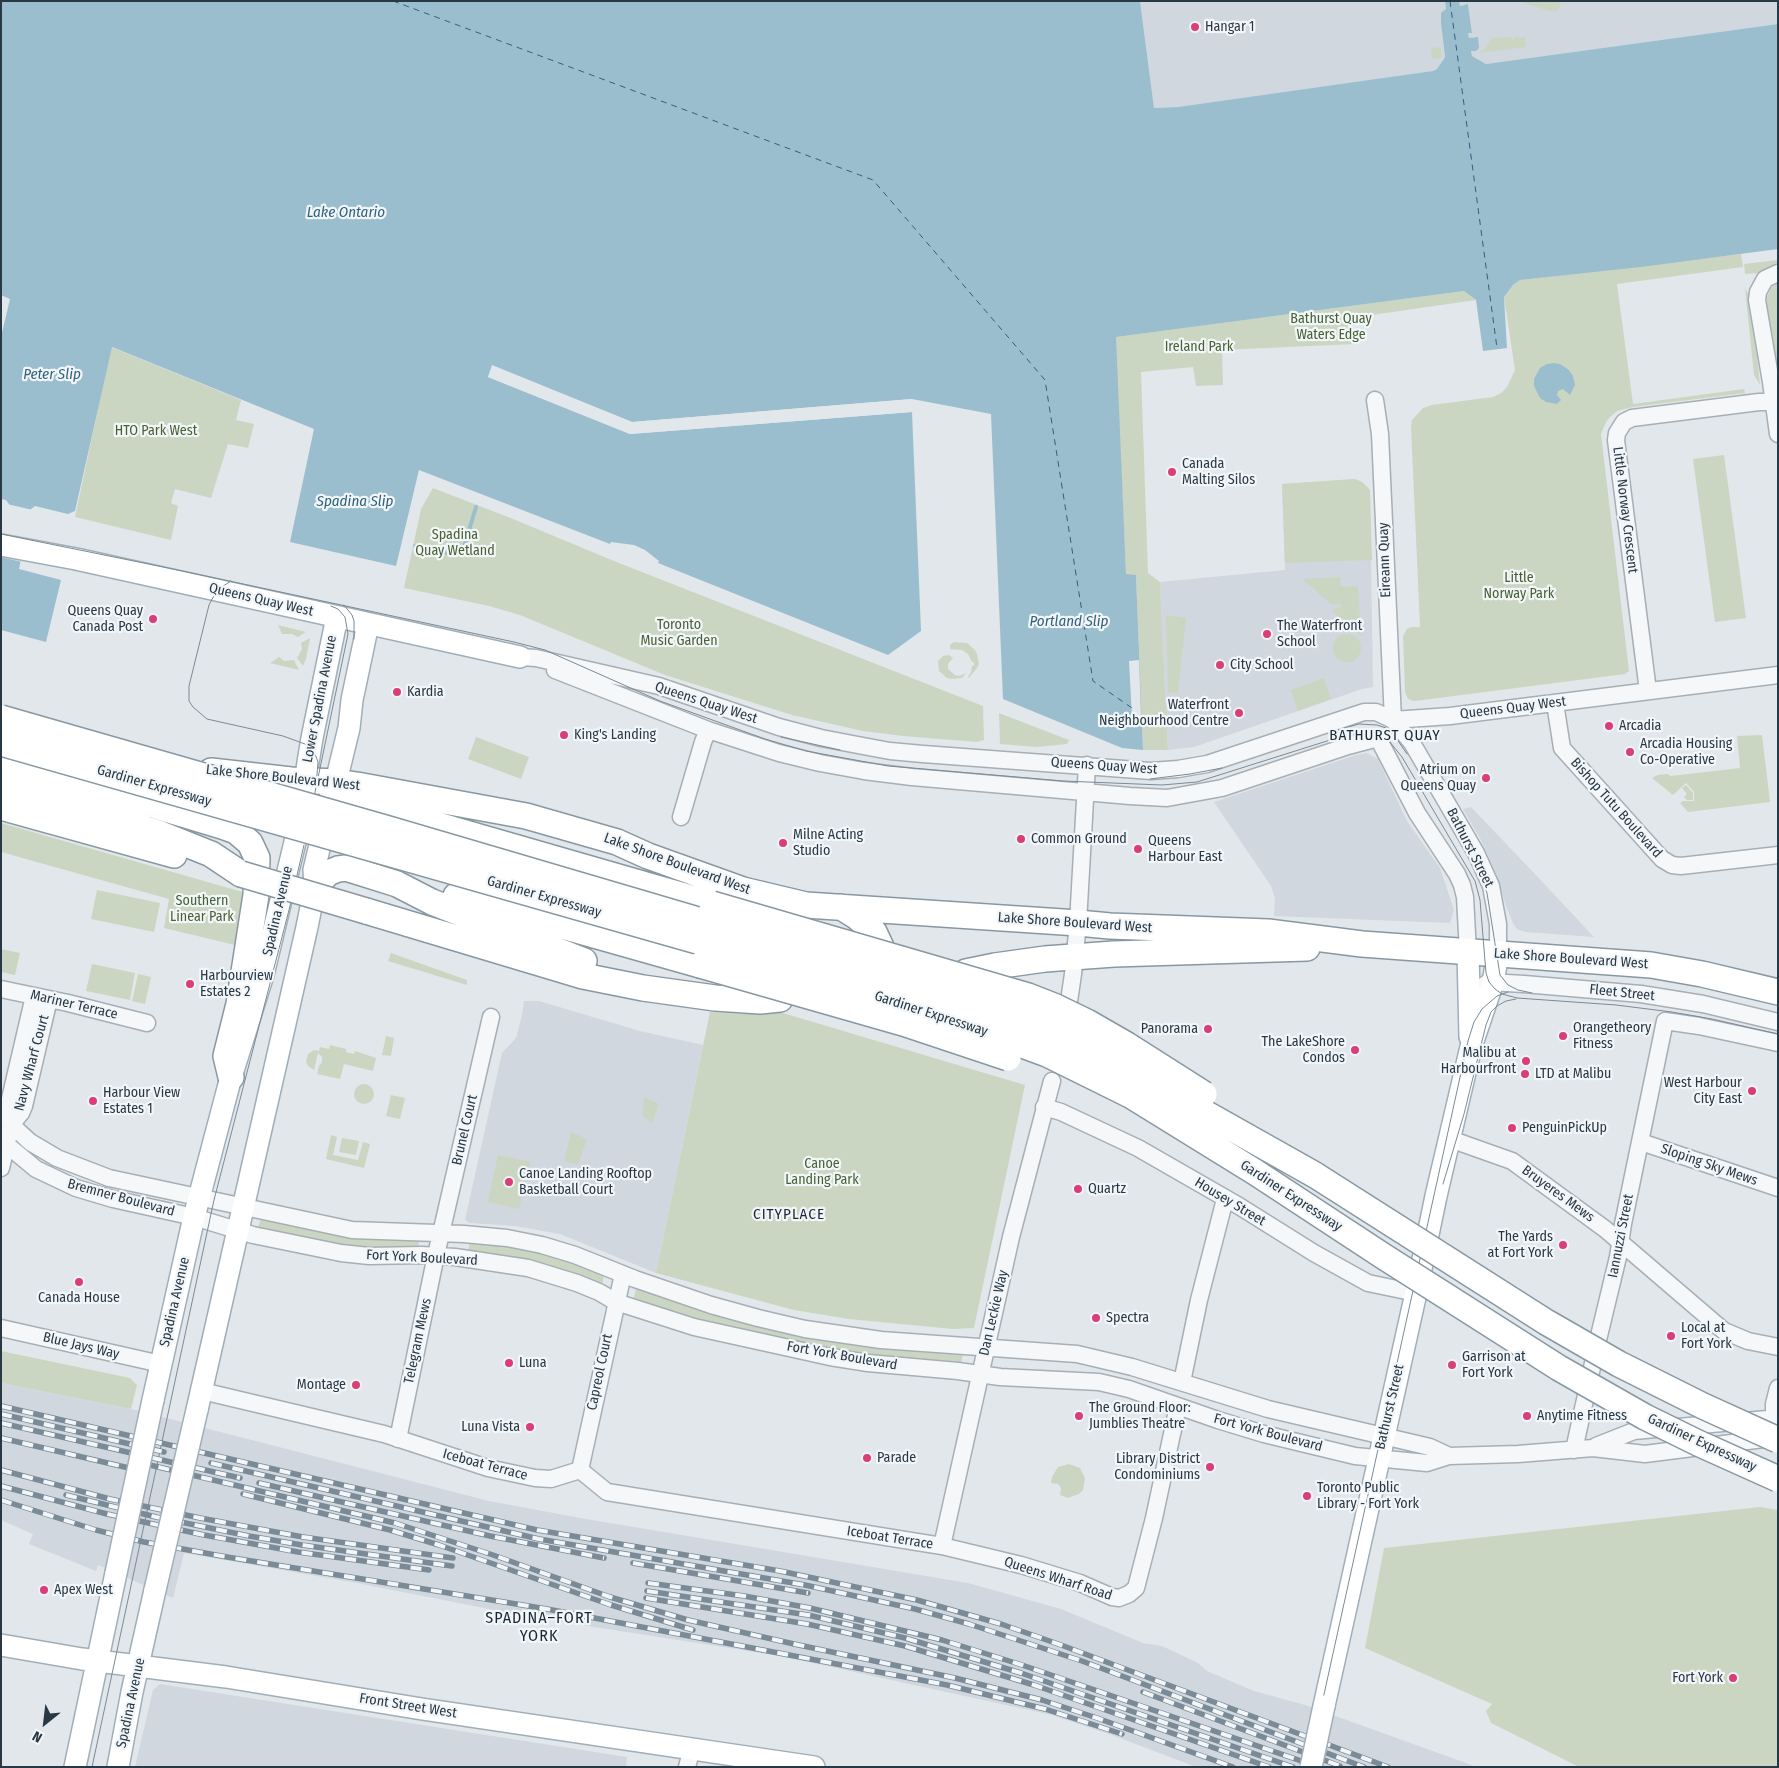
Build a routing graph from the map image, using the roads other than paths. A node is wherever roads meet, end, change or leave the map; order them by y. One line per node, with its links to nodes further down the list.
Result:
1 (1778, 273): 3 (street)
2 (1375, 400): 13 (street, Eireann Quay)
3 (1774, 402): 4 (street); 10 (street, Little Norway Crescent)
4 (1778, 434)
5 (1, 545): 6 (main road, Queens Quay West)
6 (337, 617): 7 (main road, Queens Quay West); 21 (main road, Lower Spadina Avenue)
7 (368, 624): 8 (main road, Queens Quay West); 22 (main road)
8 (520, 657): 15 (street, Queens Quay West); 18 (street, Queens Quay West)
9 (1778, 675): 10 (street, Queens Quay West)
10 (1648, 691): 11 (street, Queens Quay West)
11 (1555, 702): 13 (street, Queens Quay West); 28 (street, Bishop Tutu Boulevard)
12 (1, 718): 62 (highway, Gardiner Expressway, bridge)
13 (1393, 720): 16 (street); 18 (street, Queens Quay West); 37 (street, Bathurst Street)
14 (1, 727): 21 (highway, Lake Shore Boulevard West)
15 (708, 730): 23 (street, Queens Quay West); 25 (street)
16 (1378, 738): 23 (street, Queens Quay West); 36 (street, Bathurst Street)
17 (1, 742): 61 (highway, Gardiner Expressway, bridge)
18 (1087, 765): 23 (street)
19 (1, 767): 53 (highway)
20 (1, 784): 29 (highway)
21 (304, 787): 22 (highway, Lake Shore Boulevard West)
22 (333, 792): 32 (highway, Lake Shore Boulevard West); 62 (highway, bridge)
23 (1086, 792): 33 (street)
24 (1, 807): 29 (highway)
25 (681, 818)
26 (295, 842): 53 (main road, Spadina Avenue)
27 (318, 849): 31 (main road, Spadina Avenue)
28 (1778, 855)
29 (241, 874): 40 (highway, bridge)
30 (397, 884): 31 (highway); 40 (highway); 61 (highway, bridge)
31 (315, 887): 66 (main road, Spadina Avenue)
32 (840, 907): 33 (highway, Lake Shore Boulevard West); 35 (highway)
33 (1077, 940): 34 (highway, Lake Shore Boulevard West); 34 (highway, Lake Shore Boulevard West); 38 (highway, Lake Shore Boulevard West); 46 (street)
34 (1362, 944): 36 (highway, Lake Shore Boulevard West)
35 (880, 946)
36 (1468, 952): 37 (highway, Lake Shore Boulevard West); 45 (main road, Bathurst Street)
37 (1498, 954): 39 (main road, Bathurst Street); 42 (highway, Lake Shore Boulevard West)
38 (966, 972)
39 (1493, 982): 45 (street); 50 (street, Fleet Street); 52 (main road, Bathurst Street)
40 (643, 988): 44 (highway)
41 (1, 989): 43 (street, Mariner Terrace)
42 (1778, 992)
43 (41, 997): 48 (street, Mariner Terrace); 56 (street, Navy Wharf Court)
44 (780, 998)
45 (1469, 998): 52 (main road, Bathurst Street)
46 (1068, 1008)
47 (491, 1017): 70 (street, Brunel Court)
48 (147, 1022)
49 (1665, 1022): 51 (street, Fleet Street); 58 (street, Iannuzzi Street)
50 (1778, 1022)
51 (1778, 1043)
52 (1471, 1047): 57 (main road, Bathurst Street)
53 (231, 1077): 64 (main road, Spadina Avenue)
54 (1052, 1081): 55 (street, Dan Leckie Way)
55 (1044, 1107): 65 (street, Housey Street); 76 (street, Dan Leckie Way)
56 (6, 1120): 59 (street, Navy Wharf Court); 64 (street, Bremner Boulevard)
57 (1450, 1139): 69 (street, Bruyeres Mews); 72 (main road, Bathurst Street)
58 (1641, 1142): 63 (street, Sloping Sky Mews); 69 (street, Iannuzzi Street)
59 (4, 1143): 60 (street, Navy Wharf Court); 67 (street, Bremner Boulevard)
60 (1, 1168)
61 (1255, 1172): 91 (highway, Gardiner Expressway, bridge)
62 (1315, 1176): 83 (highway, Gardiner Expressway, bridge)
63 (1778, 1188)
64 (200, 1197): 66 (street, Bremner Boulevard); 67 (main road, Spadina Avenue)
65 (1225, 1199): 72 (street, Housey Street); 79 (street)
66 (244, 1206): 68 (main road, Spadina Avenue); 70 (street, Fort York Boulevard)
67 (194, 1218): 68 (street, Bremner Boulevard); 77 (main road, Spadina Avenue)
68 (239, 1230): 70 (street, Fort York Boulevard); 81 (main road, Spadina Avenue)
69 (1621, 1243): 75 (street, Bruyeres Mews); 87 (street, Iannuzzi Street)
70 (439, 1244): 71 (street, Fort York Boulevard); 73 (street, Fort York Boulevard); 85 (street, Telegram Mews)
71 (623, 1274): 73 (street, Capreol Court); 76 (street, Fort York Boulevard)
72 (1416, 1293): 84 (main road, Bathurst Street)
73 (616, 1302): 78 (street, Fort York Boulevard); 90 (street, Capreol Court)
74 (1, 1328): 77 (street, Blue Jays Way)
75 (1778, 1347)
76 (986, 1348): 78 (street, Dan Leckie Way); 79 (street, Fort York Boulevard)
77 (161, 1364): 94 (main road, Spadina Avenue, bridge)
78 (980, 1374): 82 (street, Fort York Boulevard); 92 (street, Dan Leckie Way)
79 (1182, 1382): 84 (street, Fort York Boulevard)
80 (1778, 1388): 83 (street)
81 (199, 1400): 85 (street, Iceboat Terrace); 95 (main road, Spadina Avenue, bridge)
82 (1178, 1406): 89 (street, Fort York Boulevard); 92 (street, Queens Wharf Road)
83 (1777, 1428): 86 (street, Fort York Boulevard); 86 (street, Fort York Boulevard)
84 (1383, 1437): 88 (street, Fort York Boulevard); 89 (main road, Bathurst Street)
85 (398, 1439): 90 (street, Iceboat Terrace)
86 (1593, 1448): 87 (street, Fort York Boulevard)
87 (1574, 1450): 88 (street, Fort York Boulevard)
88 (1449, 1456): 89 (street, Fort York Boulevard)
89 (1378, 1459): 100 (main road, Bathurst Street, bridge)
90 (580, 1470): 92 (street, Iceboat Terrace)
91 (1778, 1479)
92 (942, 1546)
93 (1, 1645): 94 (main road, Front Street West)
94 (98, 1661): 95 (main road, Front Street West); 97 (main road, Spadina Avenue)
95 (138, 1666): 96 (main road, Front Street West); 98 (main road, Spadina Avenue)
96 (690, 1757): 99 (main road, Front Street West)
97 (75, 1767)
98 (118, 1767)
99 (814, 1767)
100 (1311, 1767)

